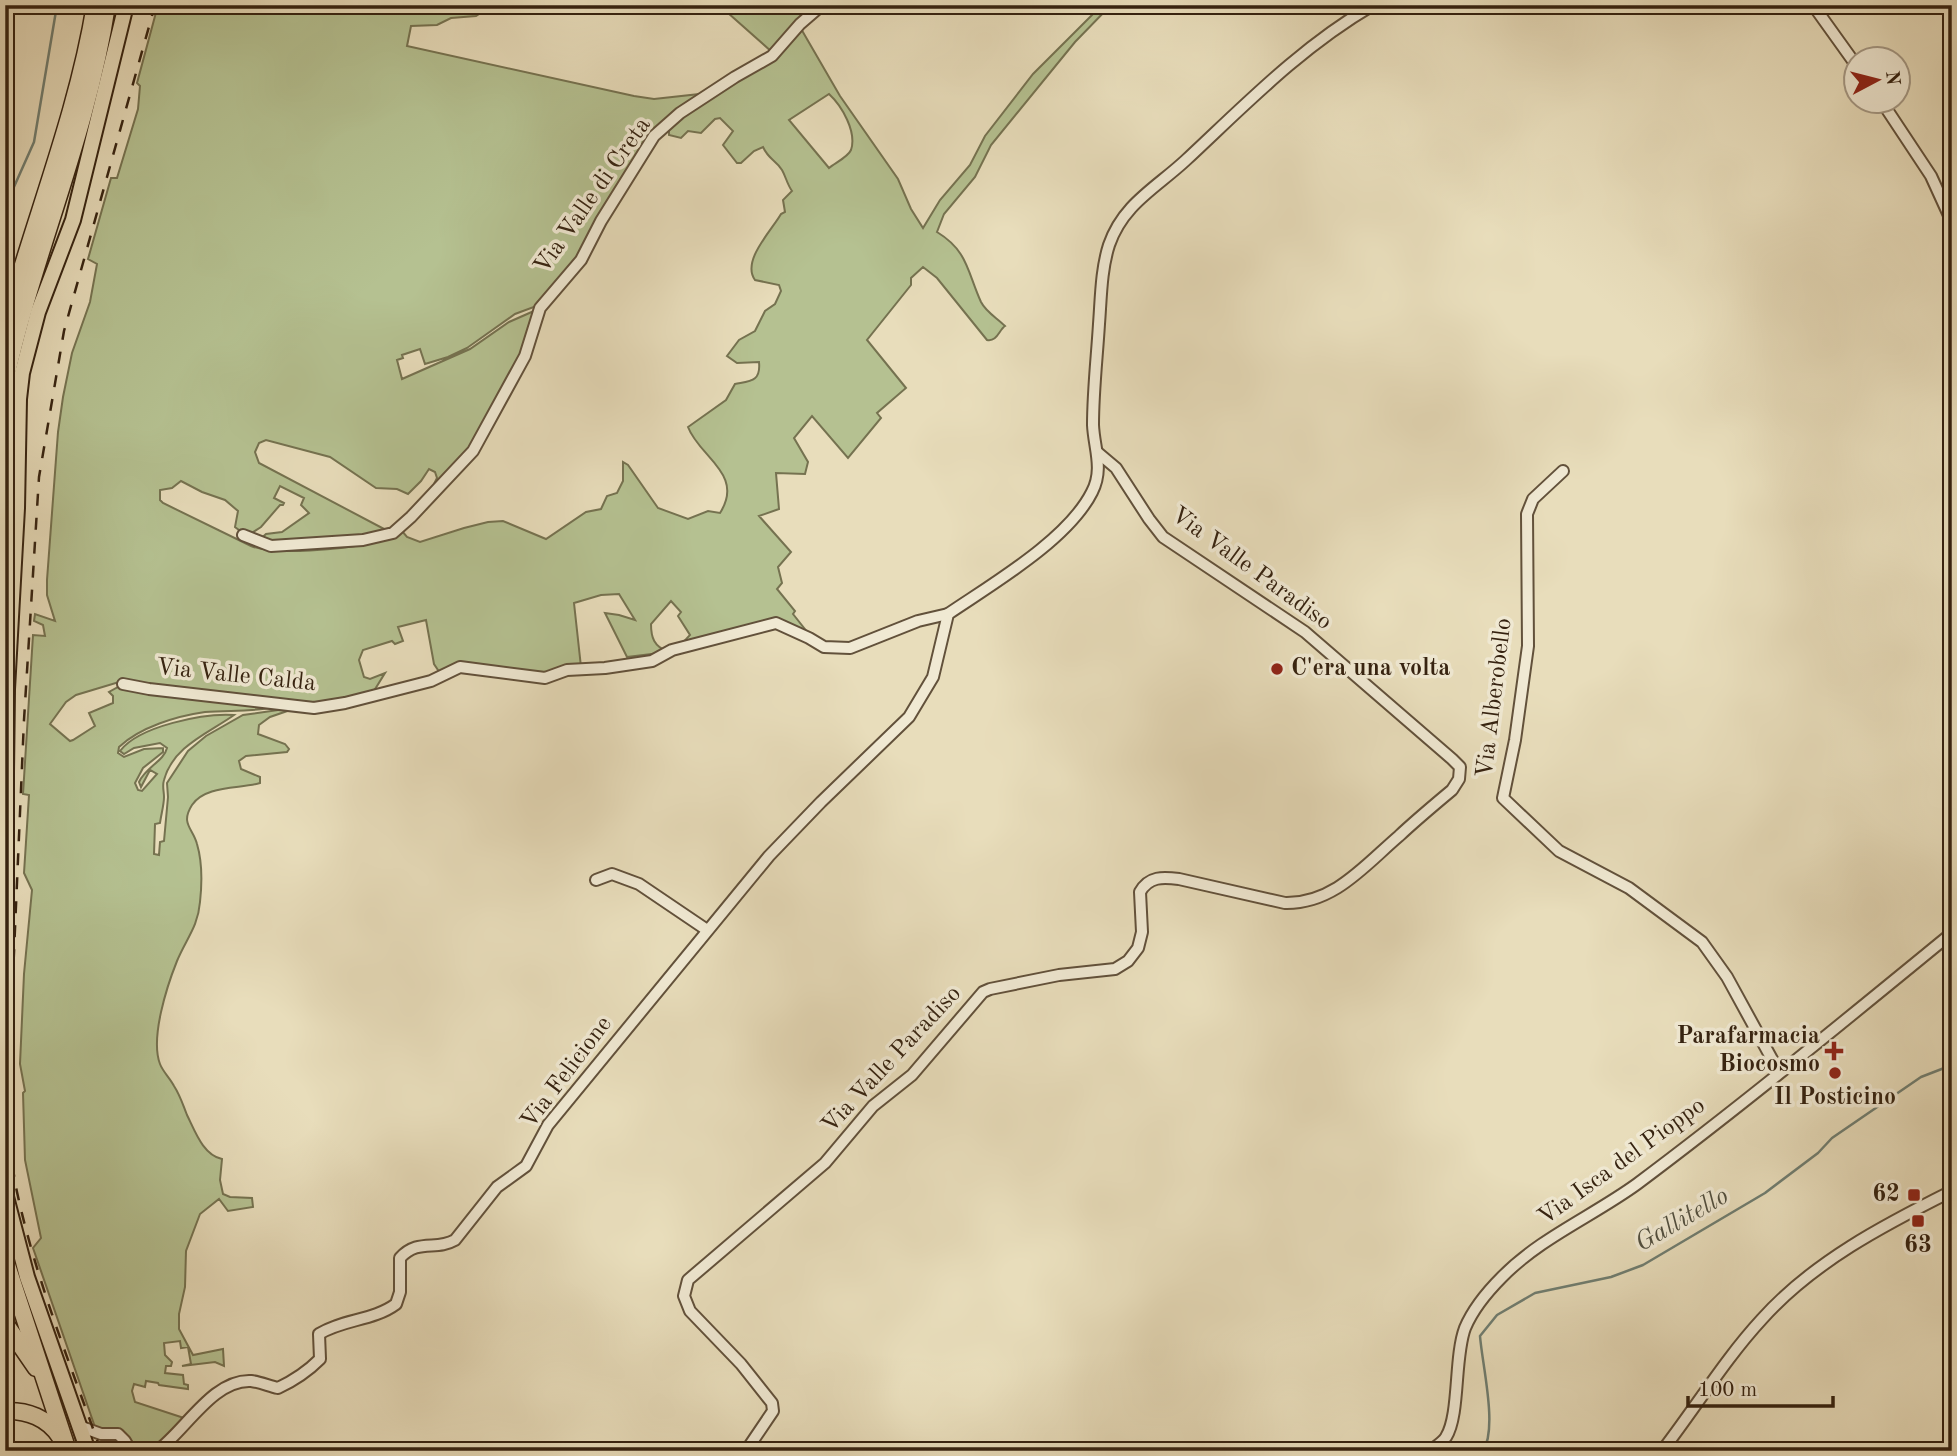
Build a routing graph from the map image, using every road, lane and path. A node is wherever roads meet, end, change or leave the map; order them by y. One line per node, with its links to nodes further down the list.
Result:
1 (94, 5): 10 (highway)
2 (107, 5): 11 (highway)
3 (126, 5): 16 (main road)
4 (821, 5): 14 (street, Via Valle di Creta)
5 (1373, 5): 12 (street)
6 (1813, 5): 7 (street)
7 (1842, 46)
8 (1891, 116): 9 (street)
9 (1952, 222)
10 (5, 326)
11 (5, 382)
12 (1097, 452): 17 (street); 35 (street, Via Valle Paradiso)
13 (1563, 471): 23 (street, Via Alberobello)
14 (243, 535)
15 (5, 542): 16 (street)
16 (14, 570): 19 (main road)
17 (948, 614): 18 (street, Via Valle Calda); 21 (street, Via Felicione)
18 (123, 684)
19 (5, 854)
20 (596, 880): 21 (street)
21 (707, 930): 34 (street, Via Felicione)
22 (1952, 933): 23 (street, Via Isca del Pioppo)
23 (1779, 1072): 36 (street, Via Isca del Pioppo)
24 (1952, 1191): 37 (street)
25 (5, 1193): 30 (main road)
26 (5, 1259): 28 (highway)
27 (5, 1323): 28 (highway)
28 (52, 1402): 31 (highway)
29 (5, 1411): 31 (highway)
30 (84, 1428): 32 (main road); 33 (street)
31 (68, 1450)
32 (88, 1451)
33 (131, 1451)
34 (157, 1451)
35 (746, 1451)
36 (1430, 1451)
37 (1662, 1451)

